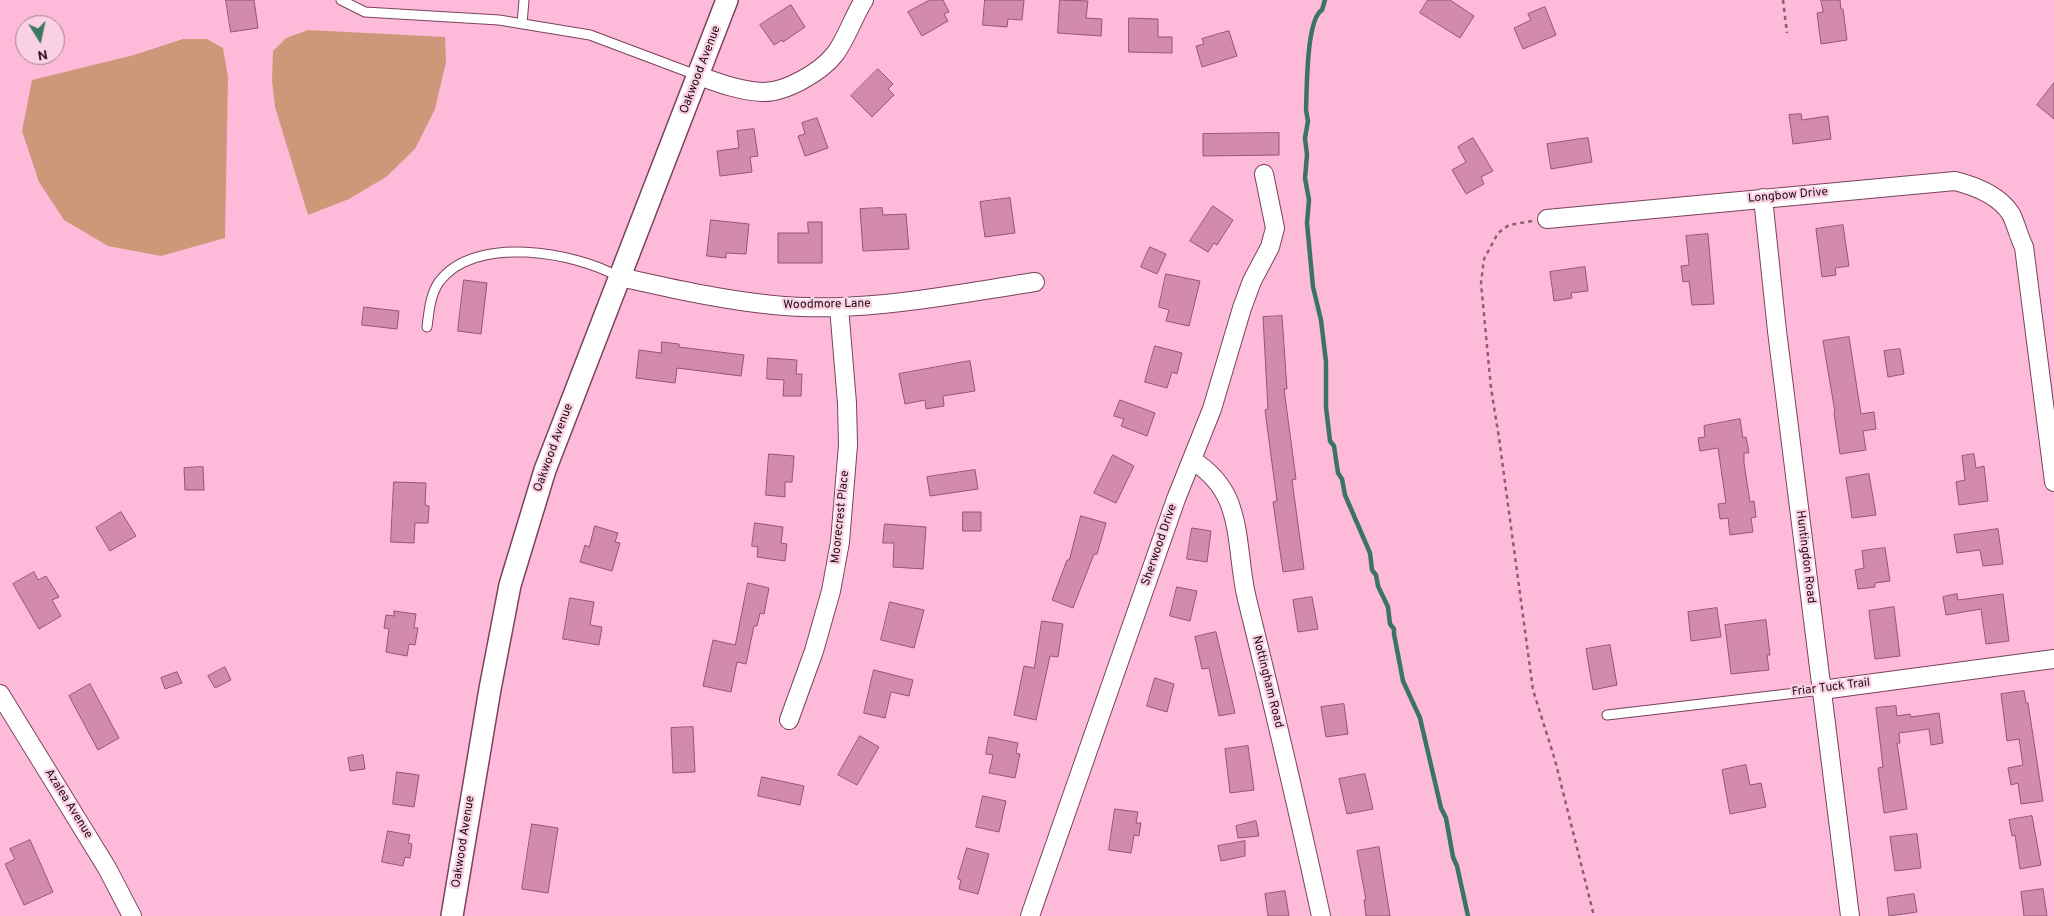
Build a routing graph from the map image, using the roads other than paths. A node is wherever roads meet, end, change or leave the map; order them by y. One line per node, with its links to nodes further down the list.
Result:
1 (341, 0): 5 (lane)
2 (524, 0): 5 (lane)
3 (727, 0): 6 (street, Oakwood Avenue)
4 (864, 0): 6 (street)
5 (522, 24): 6 (lane)
6 (699, 76): 10 (street, Oakwood Avenue)
7 (1264, 174): 14 (street, Sherwood Drive)
8 (1763, 198): 9 (street, Longbow Drive); 15 (street, Longbow Drive); 17 (street, Huntingdon Road)
9 (1547, 219)
10 (620, 277): 12 (street, Woodmore Lane); 13 (lane); 22 (street, Oakwood Avenue)
11 (1035, 282): 12 (street, Woodmore Lane)
12 (839, 307): 20 (street, Moorecrest Place)
13 (427, 326)
14 (1192, 460): 23 (street, Sherwood Drive); 24 (street, Nottingham Road)
15 (2054, 482)
16 (2054, 659): 17 (street, Friar Tuck Trail)
17 (1822, 690): 19 (lane, Friar Tuck Trail); 25 (street, Huntingdon Road)
18 (0, 694): 21 (street, Azalea Avenue)
19 (1607, 715)
20 (789, 720)
21 (132, 916)
22 (452, 916)
23 (1030, 916)
24 (1321, 916)
25 (1850, 916)

